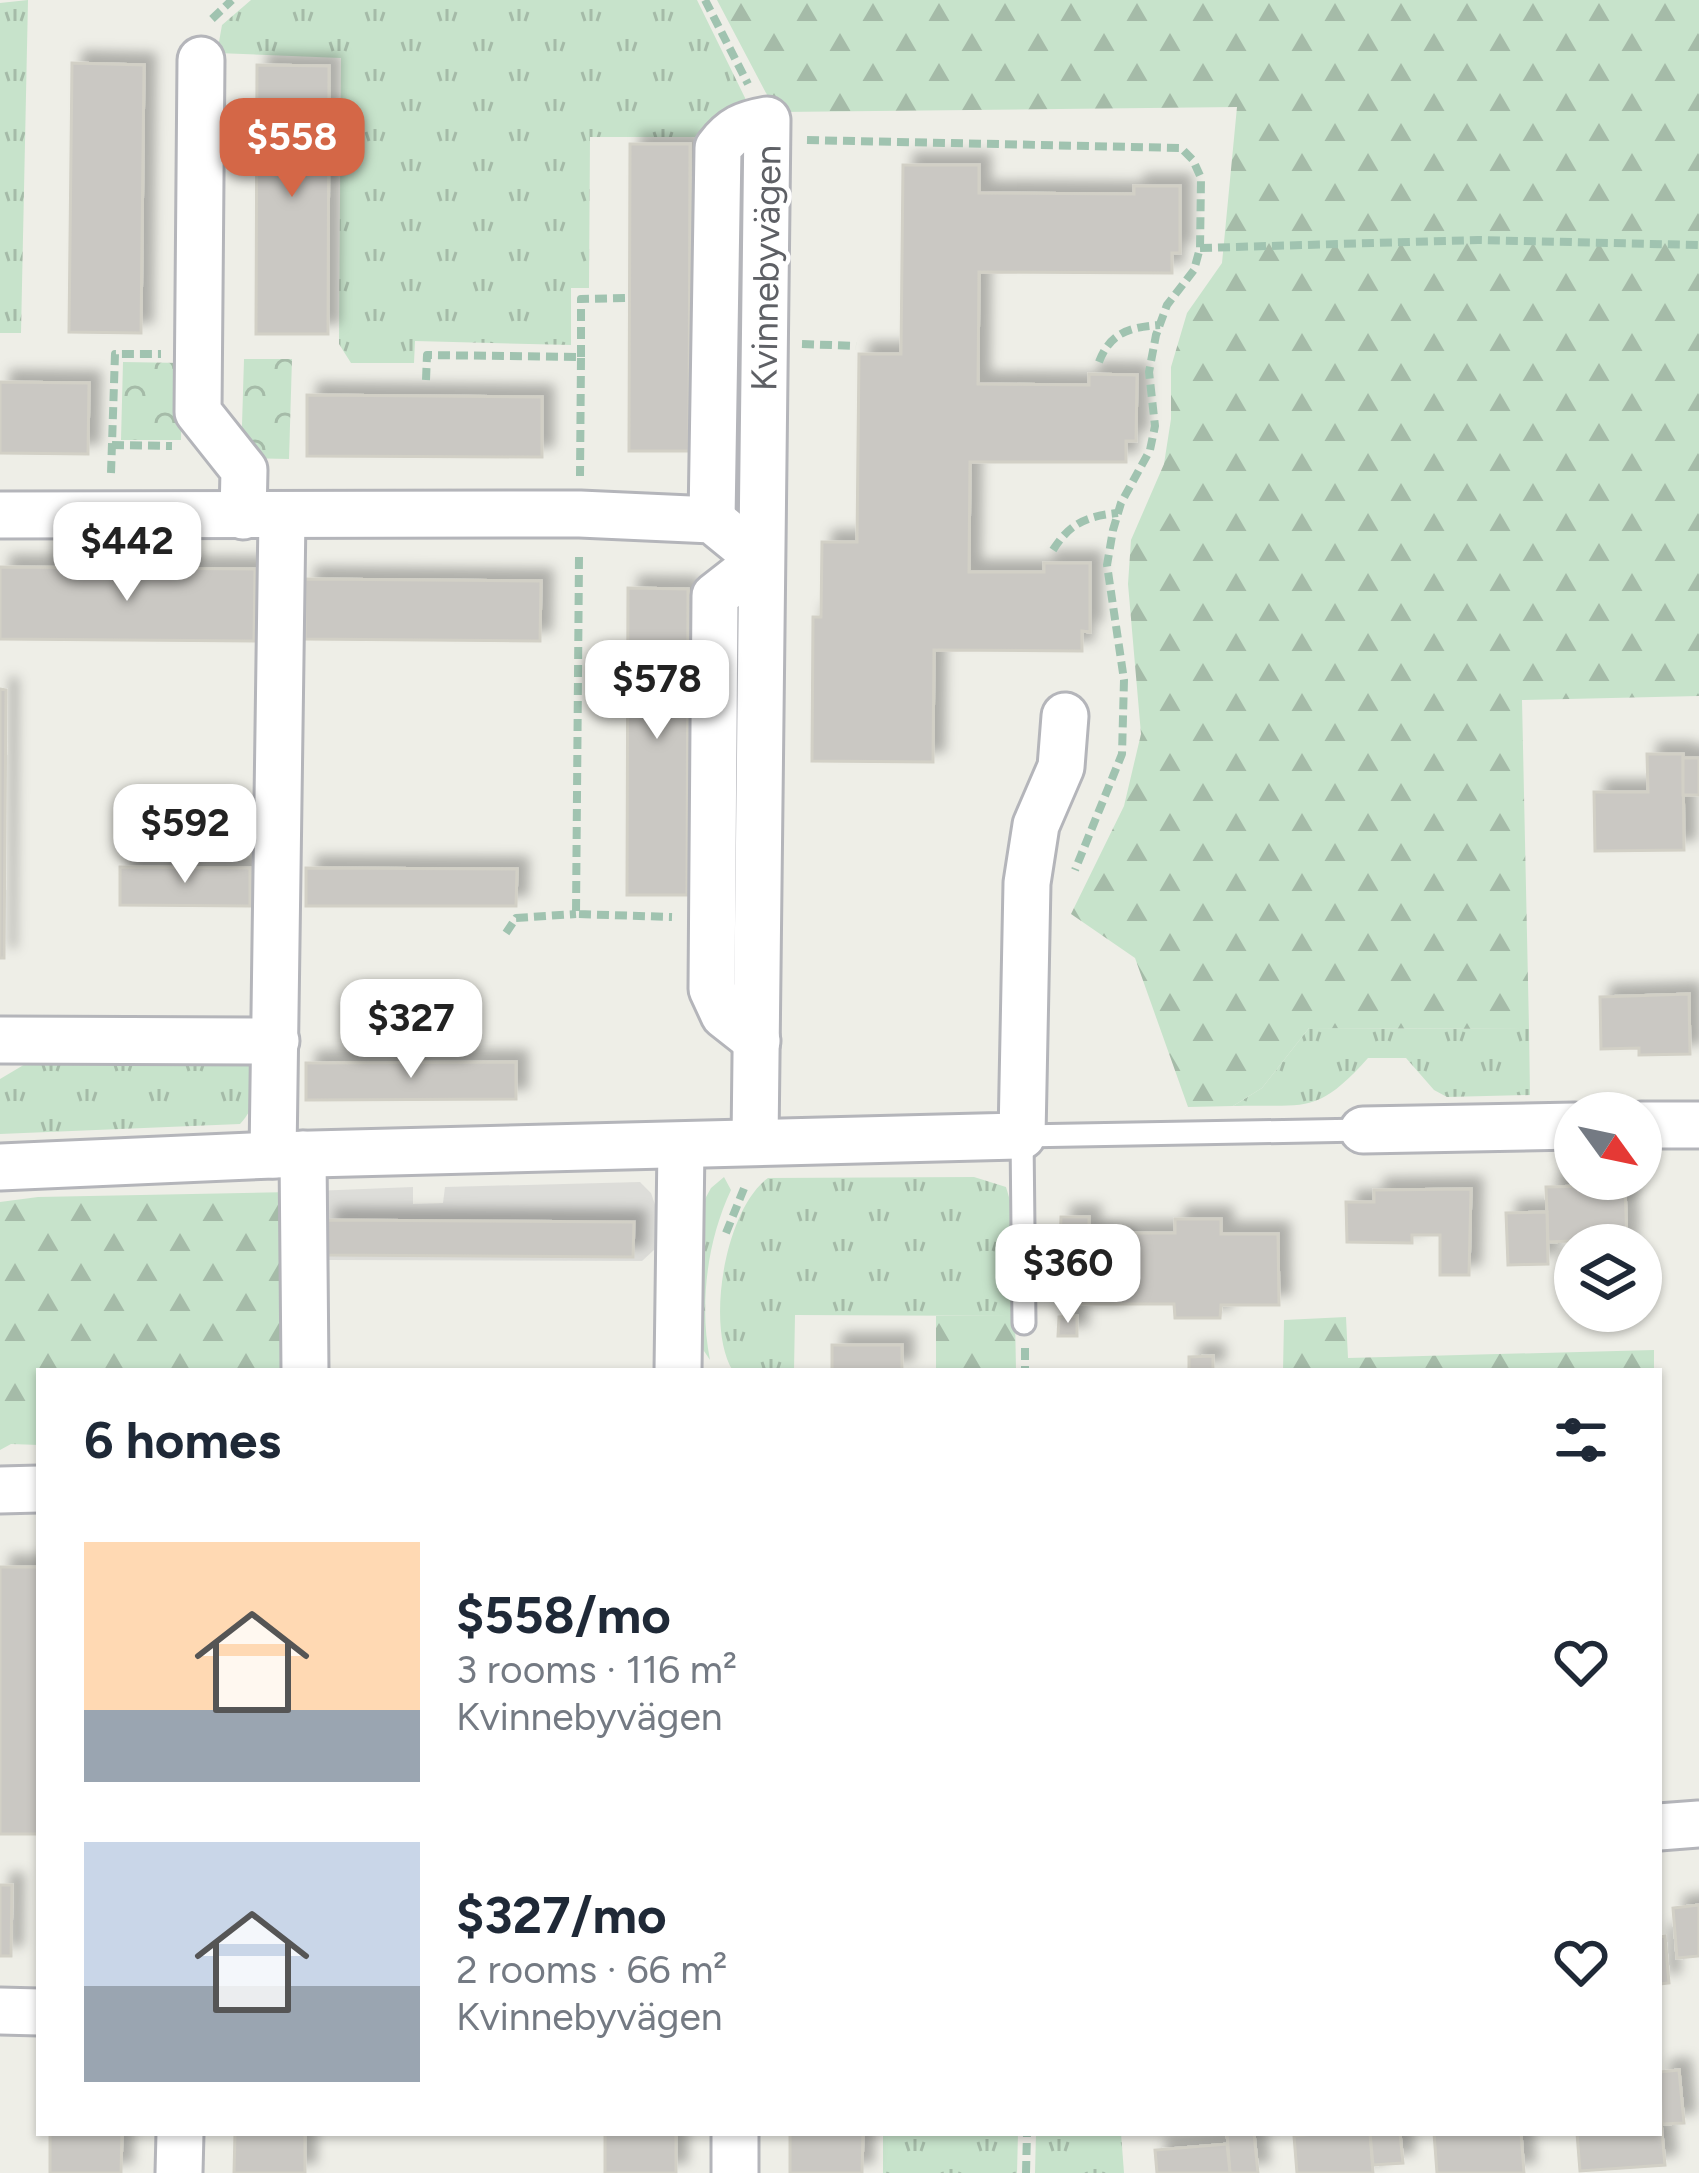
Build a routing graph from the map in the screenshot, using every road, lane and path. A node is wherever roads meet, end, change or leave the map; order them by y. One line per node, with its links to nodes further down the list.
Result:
1 (705, 0): 3 (path)
2 (201, 60): 8 (street)
3 (768, 129): 5 (path); 17 (street, Kvinnebyvägen); 19 (street, Kvinnebyvägen)
4 (1699, 245): 5 (path)
5 (1200, 248): 7 (path)
6 (629, 298): 9 (path)
7 (1160, 325): 10 (path); 12 (path)
8 (198, 354): 15 (path); 16 (street)
9 (581, 357): 11 (path); 13 (path)
10 (1099, 362)
11 (426, 380)
12 (1118, 513): 18 (path); 21 (path)
13 (580, 514): 16 (street); 17 (street); 22 (path)
14 (0, 515): 15 (street)
15 (109, 516): 16 (street)
16 (262, 516): 26 (street)
17 (712, 520): 19 (street)
18 (1053, 550)
19 (761, 560): 23 (street); 27 (street, Kvinnebyvägen)
20 (1065, 716): 32 (street)
21 (1072, 878)
22 (576, 914): 23 (path); 24 (path)
23 (712, 918): 27 (street)
24 (506, 933)
25 (0, 1040): 26 (street)
26 (276, 1041): 35 (street)
27 (757, 1041): 33 (street, Kvinnebyvägen)
28 (1699, 1124): 29 (street)
29 (1662, 1125)
30 (1554, 1126): 31 (street)
31 (1363, 1130): 32 (lane)
32 (1022, 1136): 33 (street); 38 (lane)
33 (755, 1142): 34 (street); 37 (path)
34 (681, 1146): 35 (street); 40 (street)
35 (288, 1154): 36 (street); 39 (street)
36 (0, 1167)
37 (724, 1241)
38 (1024, 1323)
39 (305, 1368)
40 (678, 1368)
41 (36, 1489): 42 (street)
42 (0, 1490)
43 (1699, 1823): 44 (street)
44 (1662, 1827)
45 (0, 2012): 46 (street)
46 (36, 2012)
47 (180, 2136): 50 (street)
48 (735, 2136): 51 (street)
49 (1028, 2136): 52 (path)
50 (179, 2173)
51 (735, 2173)
52 (1026, 2173)

